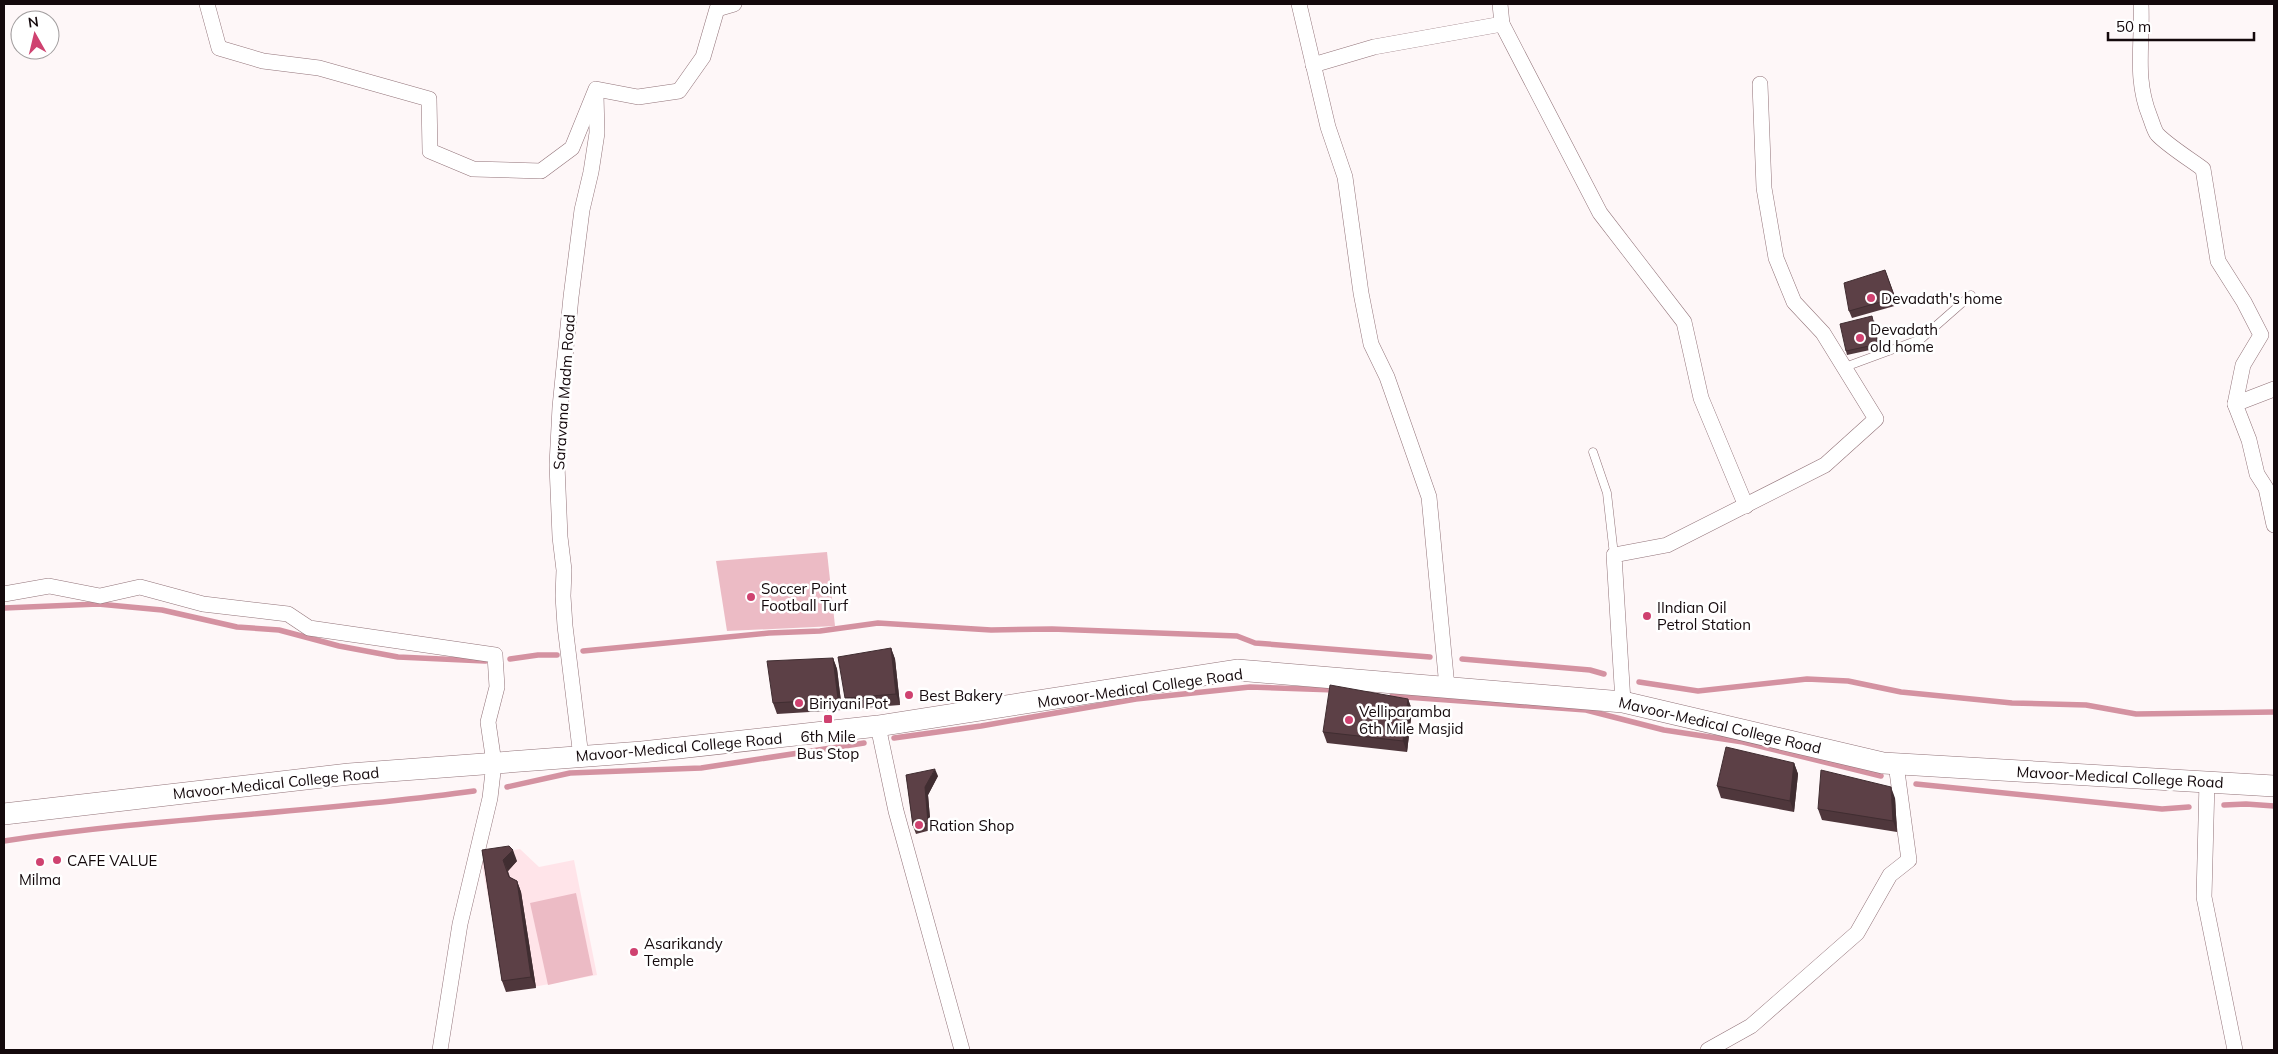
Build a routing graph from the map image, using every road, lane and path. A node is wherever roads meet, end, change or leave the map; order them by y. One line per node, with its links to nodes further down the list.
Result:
1 (207, 4): 9 (street)
2 (734, 4): 9 (street)
3 (1300, 4): 7 (street)
4 (1500, 4): 6 (street)
5 (2141, 4): 13 (street)
6 (1502, 24): 7 (street); 15 (street)
7 (1313, 65): 19 (street)
8 (1760, 84): 11 (street)
9 (596, 89): 22 (street, Saravana Madm Road)
10 (1971, 296): 11 (lane)
11 (1844, 367): 15 (street)
12 (2274, 389): 13 (street)
13 (2235, 404): 16 (street)
14 (1593, 452): 17 (lane)
15 (1746, 506): 17 (street)
16 (2274, 525)
17 (1614, 555): 20 (street)
18 (4, 594): 23 (street)
19 (1447, 687): 20 (main road, Mavoor-Medical College Road); 21 (main road, Mavoor-Medical College Road)
20 (1623, 702): 24 (main road, Mavoor-Medical College Road)
21 (878, 726): 22 (main road, Mavoor-Medical College Road); 29 (street)
22 (581, 757): 23 (main road, Mavoor-Medical College Road)
23 (494, 763): 27 (main road, Mavoor-Medical College Road); 28 (street)
24 (1896, 764): 25 (main road, Mavoor-Medical College Road); 30 (street)
25 (2207, 782): 26 (main road, Mavoor-Medical College Road); 31 (street)
26 (2274, 786)
27 (4, 814)
28 (440, 1050)
29 (962, 1050)
30 (1708, 1050)
31 (2235, 1050)

